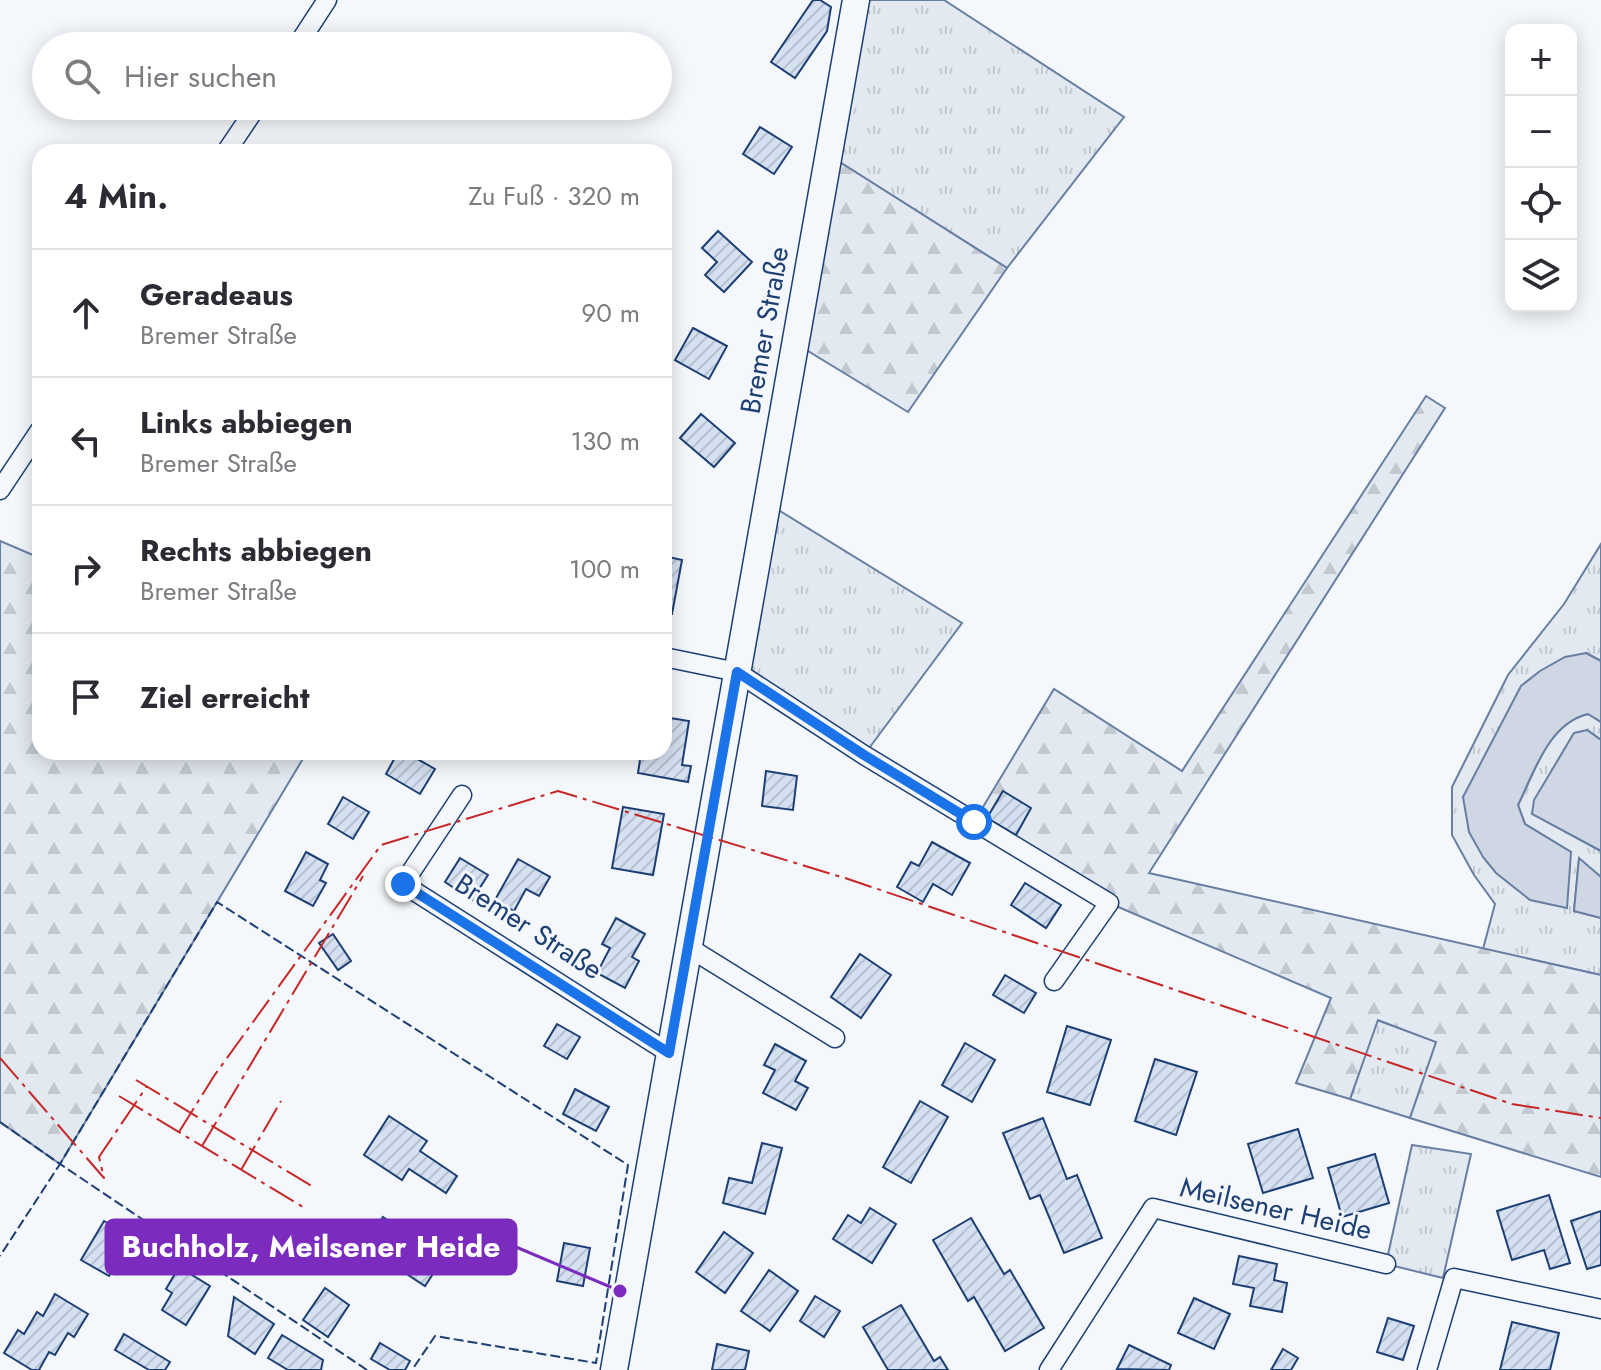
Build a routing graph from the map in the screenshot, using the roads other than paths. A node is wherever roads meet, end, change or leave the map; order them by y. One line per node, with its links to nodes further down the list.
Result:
1 (327, 0): 3 (street)
2 (856, 0): 9 (street, Bremer Straße)
3 (306, 32)
4 (248, 120): 5 (street)
5 (231, 144)
6 (32, 442): 7 (street)
7 (0, 490)
8 (672, 659): 9 (street)
9 (737, 672): 11 (street, Bremer Straße); 12 (street)
10 (462, 795): 14 (street, Bremer Straße)
11 (688, 947): 13 (street); 14 (street, Bremer Straße)
12 (1054, 981)
13 (835, 1038)
14 (669, 1053): 17 (street, Bremer Straße)
15 (1386, 1264): 18 (street, Meilsener Heide)
16 (1601, 1309): 19 (street)
17 (614, 1370)
18 (1049, 1370)
19 (1427, 1370)

